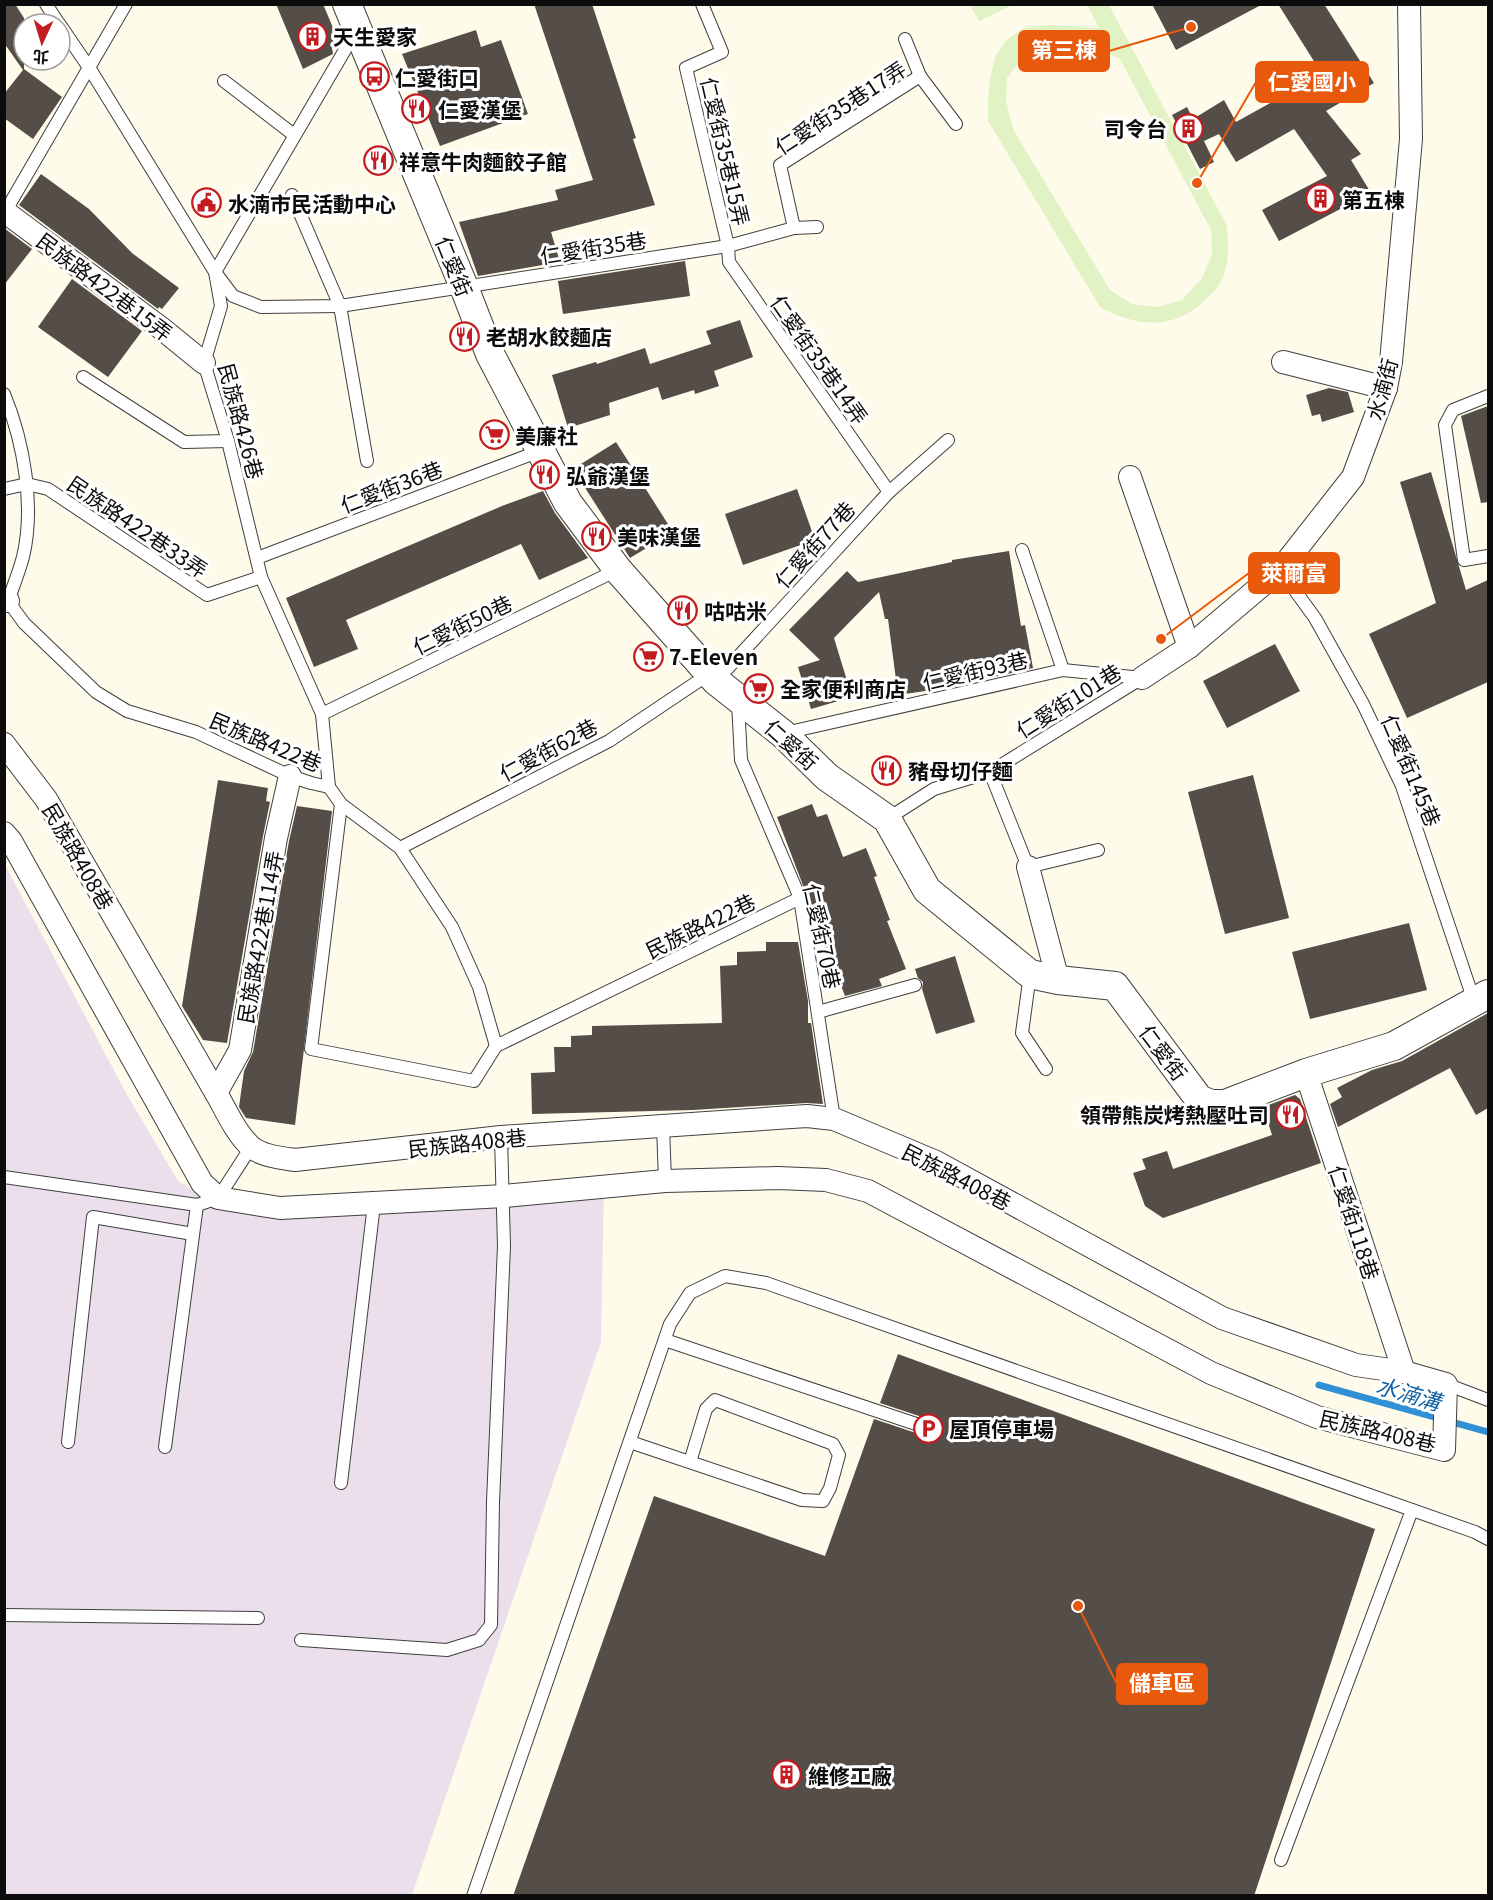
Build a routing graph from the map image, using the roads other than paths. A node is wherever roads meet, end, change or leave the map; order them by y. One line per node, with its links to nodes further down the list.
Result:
1 (126, 4): 7 (lane)
2 (702, 4): 16 (lane, 仁愛街35巷15弄)
3 (1409, 4): 23 (street, 水湳街)
4 (351, 17): 11 (lane); 18 (street, 仁愛街)
5 (905, 39): 8 (lane)
6 (72, 43): 7 (lane, 民族路426巷)
7 (90, 69): 13 (lane); 17 (lane, 民族路426巷)
8 (920, 76): 10 (lane, 仁愛街35巷17弄); 15 (lane, 仁愛街35巷17弄)
9 (224, 81): 11 (lane)
10 (956, 124)
11 (294, 135): 17 (lane)
12 (292, 195): 19 (lane)
13 (5, 211): 21 (street, 民族路422巷15弄)
14 (817, 227): 15 (lane)
15 (794, 228): 16 (lane)
16 (728, 246): 18 (lane, 仁愛街35巷); 33 (lane, 仁愛街35巷14弄)
17 (215, 272): 19 (lane, 仁愛街35巷); 21 (lane, 民族路426巷)
18 (464, 287): 19 (lane, 仁愛街35巷); 28 (street, 仁愛街)
19 (340, 306): 29 (lane)
20 (1283, 362): 23 (street)
21 (204, 363): 27 (lane, 民族路426巷)
22 (83, 377): 27 (lane)
23 (1386, 388): 38 (street, 水湳街)
24 (4, 394): 31 (lane, 民族路422巷)
25 (1488, 396): 35 (lane)
26 (948, 440): 33 (lane, 仁愛街77巷)
27 (228, 441): 36 (lane, 民族路426巷)
28 (540, 452): 36 (lane, 仁愛街36巷); 37 (street, 仁愛街)
29 (367, 462)
30 (1130, 477): 41 (street)
31 (27, 484): 32 (lane); 39 (lane, 民族路422巷33弄); 40 (lane, 民族路422巷)
32 (4, 489)
33 (889, 492): 44 (lane, 仁愛街77巷)
34 (1022, 550): 42 (lane)
35 (1488, 556)
36 (257, 558): 39 (lane, 民族路426巷)
37 (618, 570): 44 (street, 仁愛街); 45 (lane, 仁愛街50巷)
38 (1280, 570): 41 (street, 水湳街); 61 (lane, 仁愛街145巷)
39 (261, 577): 45 (lane, 民族路426巷)
40 (6, 601): 49 (lane, 民族路422巷)
41 (1189, 647): 43 (street, 水湳街)
42 (1064, 670): 43 (lane, 仁愛街93巷); 46 (lane, 仁愛街93巷)
43 (1142, 678): 48 (lane, 仁愛街101巷)
44 (721, 684): 46 (street, 仁愛街); 54 (lane, 仁愛街62巷); 57 (lane, 仁愛街70巷)
45 (322, 714): 50 (lane, 民族路426巷)
46 (783, 734): 52 (street, 仁愛街)
47 (4, 744): 66 (street, 民族路408巷)
48 (990, 772): 52 (lane, 仁愛街101巷); 56 (lane)
49 (290, 776): 50 (lane, 民族路422巷); 66 (street, 民族路422巷114弄)
50 (329, 787): 51 (lane, 民族路422巷)
51 (341, 804): 54 (lane, 民族路422巷); 63 (lane)
52 (887, 819): 58 (street, 仁愛街)
53 (4, 833): 74 (street)
54 (400, 848): 63 (lane, 民族路422巷)
55 (1098, 850): 56 (lane)
56 (1028, 867): 59 (street)
57 (800, 898): 62 (lane, 仁愛街70巷); 63 (lane, 民族路422巷)
58 (1030, 974): 59 (street, 仁愛街); 64 (lane)
59 (1058, 980): 65 (street, 仁愛街)
60 (915, 985): 62 (lane)
61 (1481, 997): 65 (street, 仁愛街)
62 (818, 1012): 67 (lane, 仁愛街70巷)
63 (496, 1046)
64 (1046, 1069)
65 (1306, 1073): 79 (street, 仁愛街118巷)
66 (216, 1093): 70 (street, 民族路408巷)
67 (834, 1119): 68 (street, 民族路408巷); 79 (street, 民族路408巷)
68 (663, 1126): 69 (street, 民族路408巷); 72 (lane)
69 (501, 1137): 70 (street, 民族路408巷); 73 (lane)
70 (251, 1147): 74 (lane)
71 (4, 1177): 76 (lane)
72 (665, 1181): 73 (street, 民族路408巷); 80 (street, 民族路408巷)
73 (504, 1196): 75 (street, 民族路408巷); 92 (lane)
74 (218, 1198): 75 (street, 民族路408巷); 76 (lane)
75 (374, 1204): 87 (lane)
76 (197, 1205): 77 (lane)
77 (193, 1234): 83 (lane); 85 (lane)
78 (665, 1340): 82 (lane); 84 (lane); 88 (lane)
79 (1404, 1372): 80 (street, 民族路408巷)
80 (1446, 1384): 81 (lane)
81 (1488, 1400)
82 (928, 1428)
83 (68, 1442)
84 (630, 1442): 86 (lane); 94 (lane)
85 (165, 1447)
86 (690, 1462): 86 (lane)
87 (341, 1483)
88 (1412, 1510): 89 (lane); 93 (lane)
89 (1488, 1539)
90 (4, 1616): 91 (lane)
91 (258, 1618)
92 (301, 1640)
93 (1281, 1860)
94 (473, 1896)

